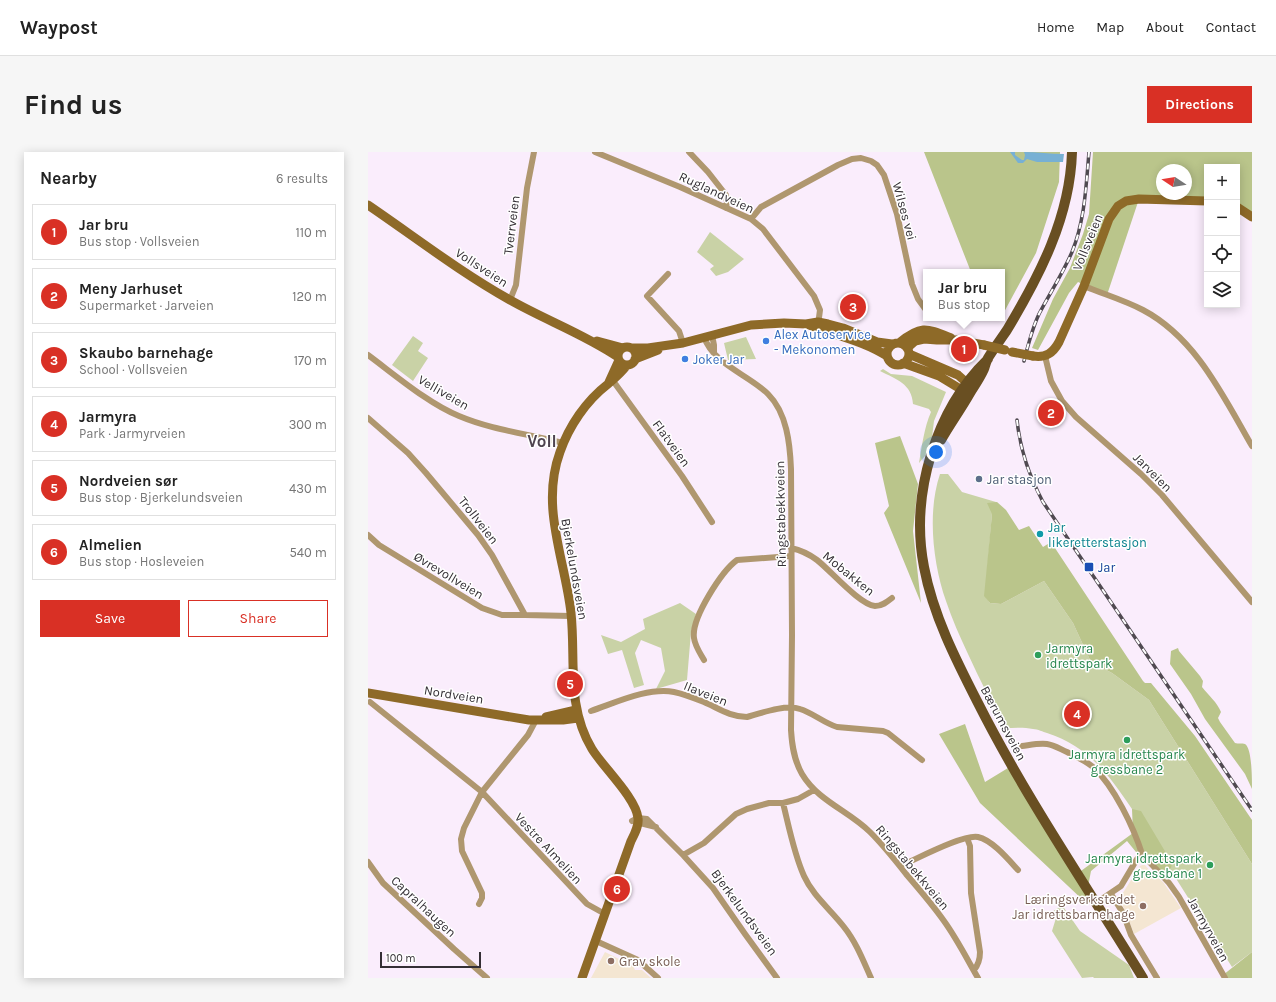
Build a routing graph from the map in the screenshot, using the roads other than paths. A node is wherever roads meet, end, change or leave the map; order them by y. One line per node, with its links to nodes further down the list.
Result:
1 (534, 152): 13 (street, Tverrveien)
2 (595, 152): 7 (street, Ruglandveien)
3 (689, 152): 7 (street)
4 (1072, 152): 31 (main road, Bærumsveien)
5 (1204, 201): 12 (main road, Vollsveien)
6 (368, 205): 13 (main road, Vollsveien)
7 (726, 208): 10 (street, Ruglandveien)
8 (1240, 208): 9 (main road)
9 (1252, 217)
10 (752, 219): 14 (street, Wilses vei); 15 (street, Ruglandveien)
11 (668, 274): 19 (street)
12 (1084, 286): 25 (main road, Vollsveien); 34 (street)
13 (510, 300): 17 (main road, Vollsveien)
14 (923, 306)
15 (818, 325): 16 (main road, Vollsveien); 20 (main road, Vollsveien); 24 (main road, Vollsveien)
16 (708, 336): 19 (main road, Vollsveien); 37 (street, Ringstabekkveien)
17 (588, 339): 21 (main road, Vollsveien); 26 (main road, Vollsveien)
18 (956, 340): 20 (main road); 22 (main road); 25 (main road, bridge)
19 (681, 343): 21 (main road, Vollsveien); 27 (main road, Vollsveien)
20 (895, 343): 22 (main road); 24 (main road)
21 (627, 348): 26 (main road); 27 (main road)
22 (908, 351): 28 (main road); 31 (main road)
23 (368, 355): 33 (street, Velliveien)
24 (887, 356): 28 (main road)
25 (1045, 356): 40 (street, Jarveien)
26 (618, 359): 29 (main road); 30 (main road, Bjerkelundsveien)
27 (635, 360): 29 (main road)
28 (903, 363): 31 (main road)
29 (627, 365): 30 (main road, Bjerkelundsveien)
30 (611, 381): 33 (main road, Bjerkelundsveien); 35 (street, Flatveien)
31 (966, 389): 62 (main road, Bærumsveien)
32 (368, 418): 41 (street, Trollveien)
33 (563, 443): 42 (main road, Bjerkelundsveien)
34 (1252, 446)
35 (712, 522)
36 (368, 535): 41 (street, Øvrevollveien)
37 (791, 548): 38 (street, Ringstabekkveien); 39 (street, Mobakken)
38 (791, 556): 43 (street); 45 (street, Ringstabekkveien)
39 (892, 598)
40 (1252, 602)
41 (525, 615): 42 (street)
42 (571, 616): 47 (main road, Bjerkelundsveien)
43 (704, 660)
44 (369, 698): 48 (main road, Nordveien); 52 (street, Vestre Almelien)
45 (791, 707): 46 (street, Ilaveien); 50 (street); 51 (street, Ringstabekkveien)
46 (591, 711)
47 (577, 714): 48 (main road, Nordveien); 54 (main road, Bjerkelundsveien)
48 (536, 720): 52 (street)
49 (1022, 746): 56 (street, Jarmyrveien)
50 (922, 760)
51 (814, 790): 53 (street); 59 (street, Ringstabekkveien)
52 (482, 792): 63 (street); 64 (street, Vestre Almelien)
53 (783, 803): 57 (street); 72 (street)
54 (636, 821): 57 (street, Bjerkelundsveien); 64 (main road)
55 (967, 838): 59 (street); 60 (street); 66 (street, Ringstabekkveien)
56 (1142, 854): 61 (street); 75 (street, Jarmyrveien)
57 (683, 855): 71 (street, Bjerkelundsveien)
58 (368, 862): 68 (street, Capralhaugen)
59 (900, 866): 66 (street, Ringstabekkveien)
60 (1018, 870)
61 (1111, 894): 62 (street); 74 (street)
62 (1096, 903): 73 (main road, Bærumsveien)
63 (479, 904)
64 (605, 914): 65 (main road)
65 (596, 941): 69 (main road); 70 (street)
66 (974, 970): 67 (street, Ringstabekkveien)
67 (977, 977)
68 (487, 978)
69 (582, 978)
70 (658, 978)
71 (777, 978)
72 (871, 978)
73 (1142, 978)
74 (1157, 978)
75 (1224, 978)

